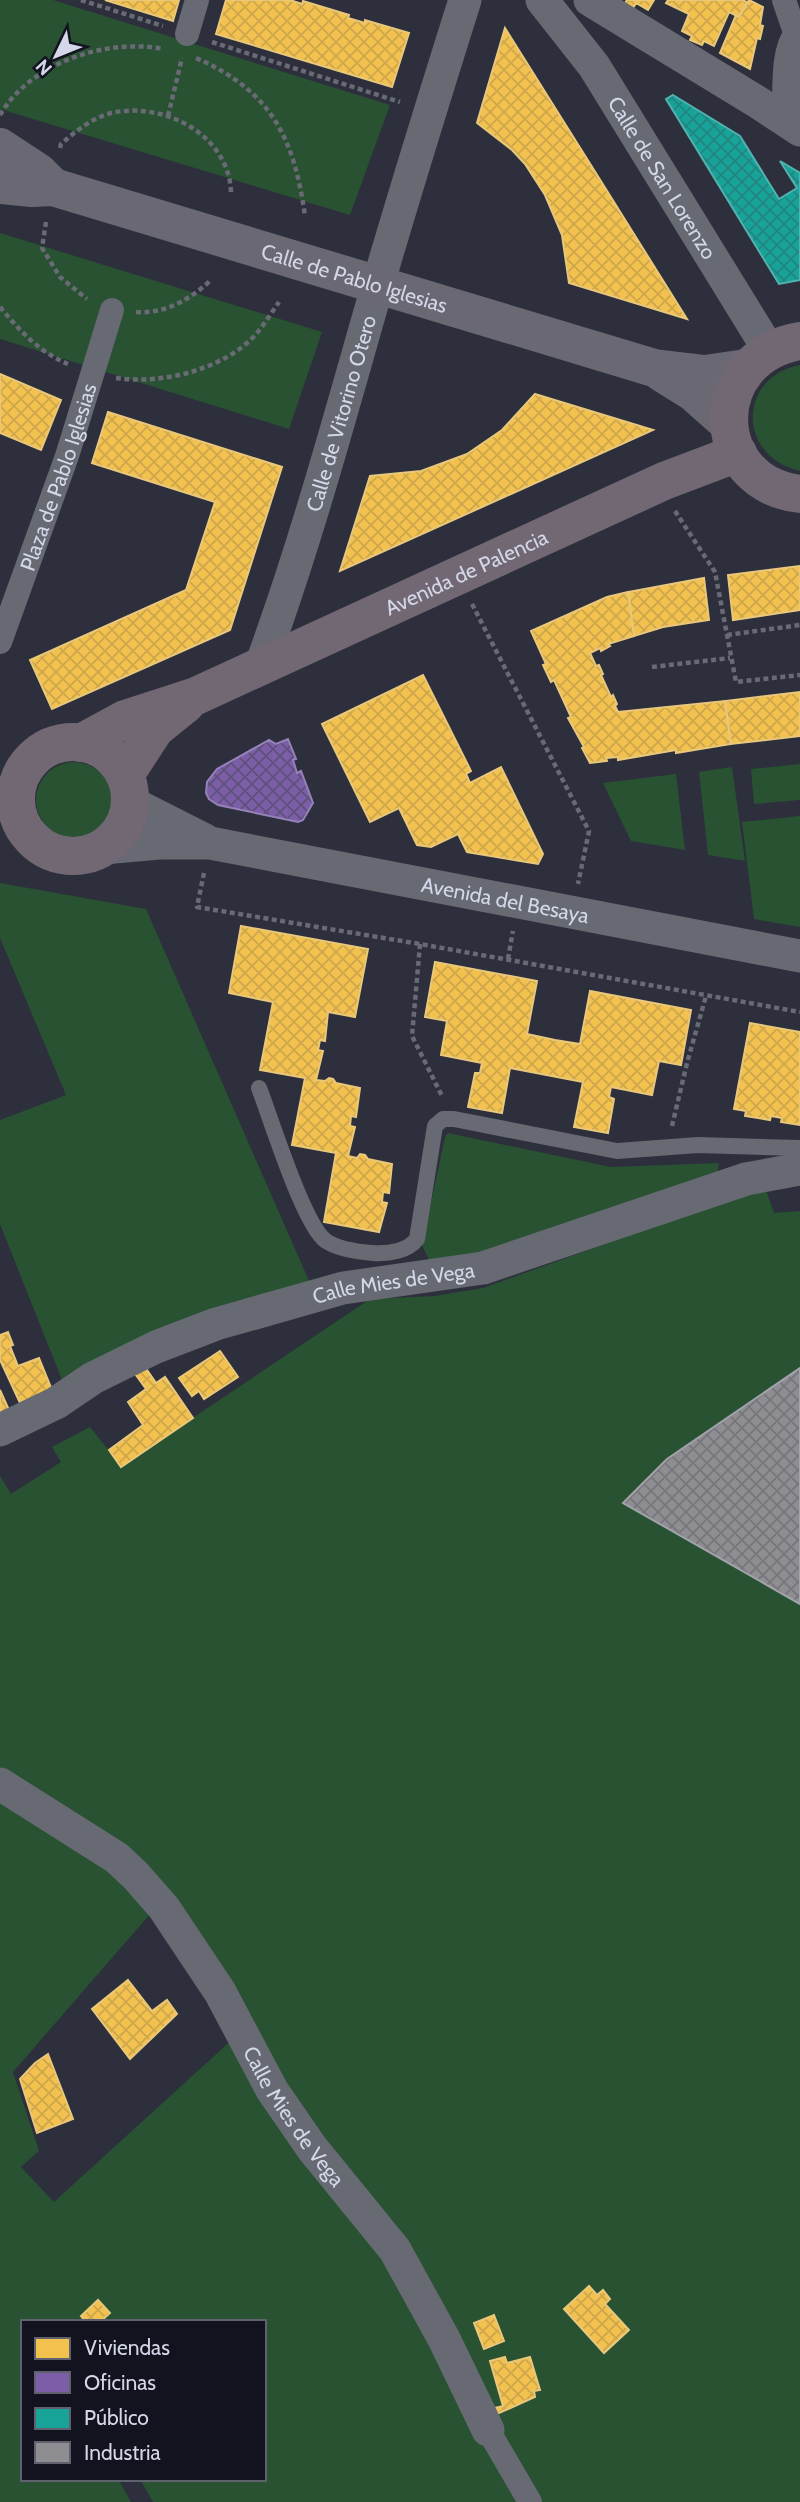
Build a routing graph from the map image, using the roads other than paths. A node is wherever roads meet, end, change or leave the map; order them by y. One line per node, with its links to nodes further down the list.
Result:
1 (197, 0): 7 (street)
2 (465, 0): 12 (street, Calle de Vitorino Otero)
3 (590, 0): 8 (street)
4 (784, 0): 6 (street)
5 (551, 3): 14 (street, Calle de San Lorenzo)
6 (798, 37): 8 (street)
7 (185, 43)
8 (794, 126)
9 (0, 147): 11 (main road, Calle de Pablo Iglesias)
10 (0, 185): 11 (main road, Calle de Pablo Iglesias)
11 (50, 201): 12 (main road, Calle de Pablo Iglesias)
12 (379, 284): 15 (main road, Calle de Pablo Iglesias); 19 (street, Calle de Vitorino Otero)
13 (112, 310): 18 (street, Plaza de Pablo Iglesias)
14 (772, 353): 15 (main road, Calle de Pablo Iglesias); 16 (highway)
15 (654, 368): 16 (main road, Calle de Pablo Iglesias)
16 (733, 439): 17 (highway); 19 (highway, Avenida de Palencia)
17 (800, 494)
18 (0, 642)
19 (261, 665): 20 (highway, Avenida de Palencia)
20 (196, 696): 21 (highway, Avenida de Palencia); 23 (highway, Avenida de Palencia)
21 (82, 743): 22 (highway); 23 (highway)
22 (14, 770): 24 (highway)
23 (127, 788): 25 (street, Avenida del Besaya); 26 (highway)
24 (13, 829): 26 (highway)
25 (210, 843): 26 (street, Avenida del Besaya); 27 (street, Avenida del Besaya)
26 (103, 848)
27 (800, 956)
28 (259, 1088): 31 (lane)
29 (800, 1148): 31 (lane)
30 (800, 1169): 32 (street, Calle Mies de Vega)
31 (411, 1247): 32 (lane)
32 (424, 1278): 33 (street, Calle Mies de Vega)
33 (0, 1430)
34 (0, 1784): 35 (street, Calle Mies de Vega)
35 (488, 2430): 36 (street, Calle Mies de Vega)
36 (530, 2502)

